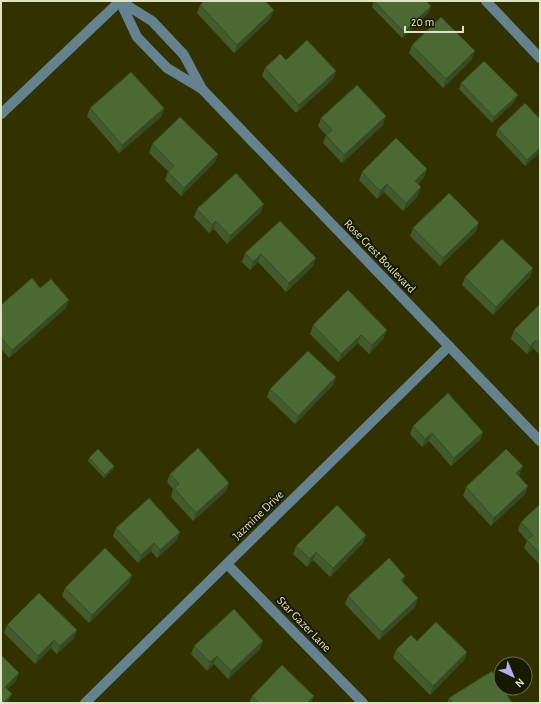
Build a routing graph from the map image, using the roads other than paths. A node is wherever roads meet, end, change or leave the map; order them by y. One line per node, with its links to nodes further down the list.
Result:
1 (120, 1): 4 (street, Rose Crest Boulevard); 4 (street, Rose Crest Boulevard); 5 (street)
2 (486, 1): 3 (street)
3 (540, 58)
4 (202, 89): 6 (street, Rose Crest Boulevard)
5 (1, 114)
6 (449, 346): 7 (street, Rose Crest Boulevard); 8 (street, Jazmine Drive)
7 (540, 441)
8 (226, 564): 9 (street, Jazmine Drive); 10 (street, Star Gazer Lane)
9 (85, 703)
10 (363, 703)

